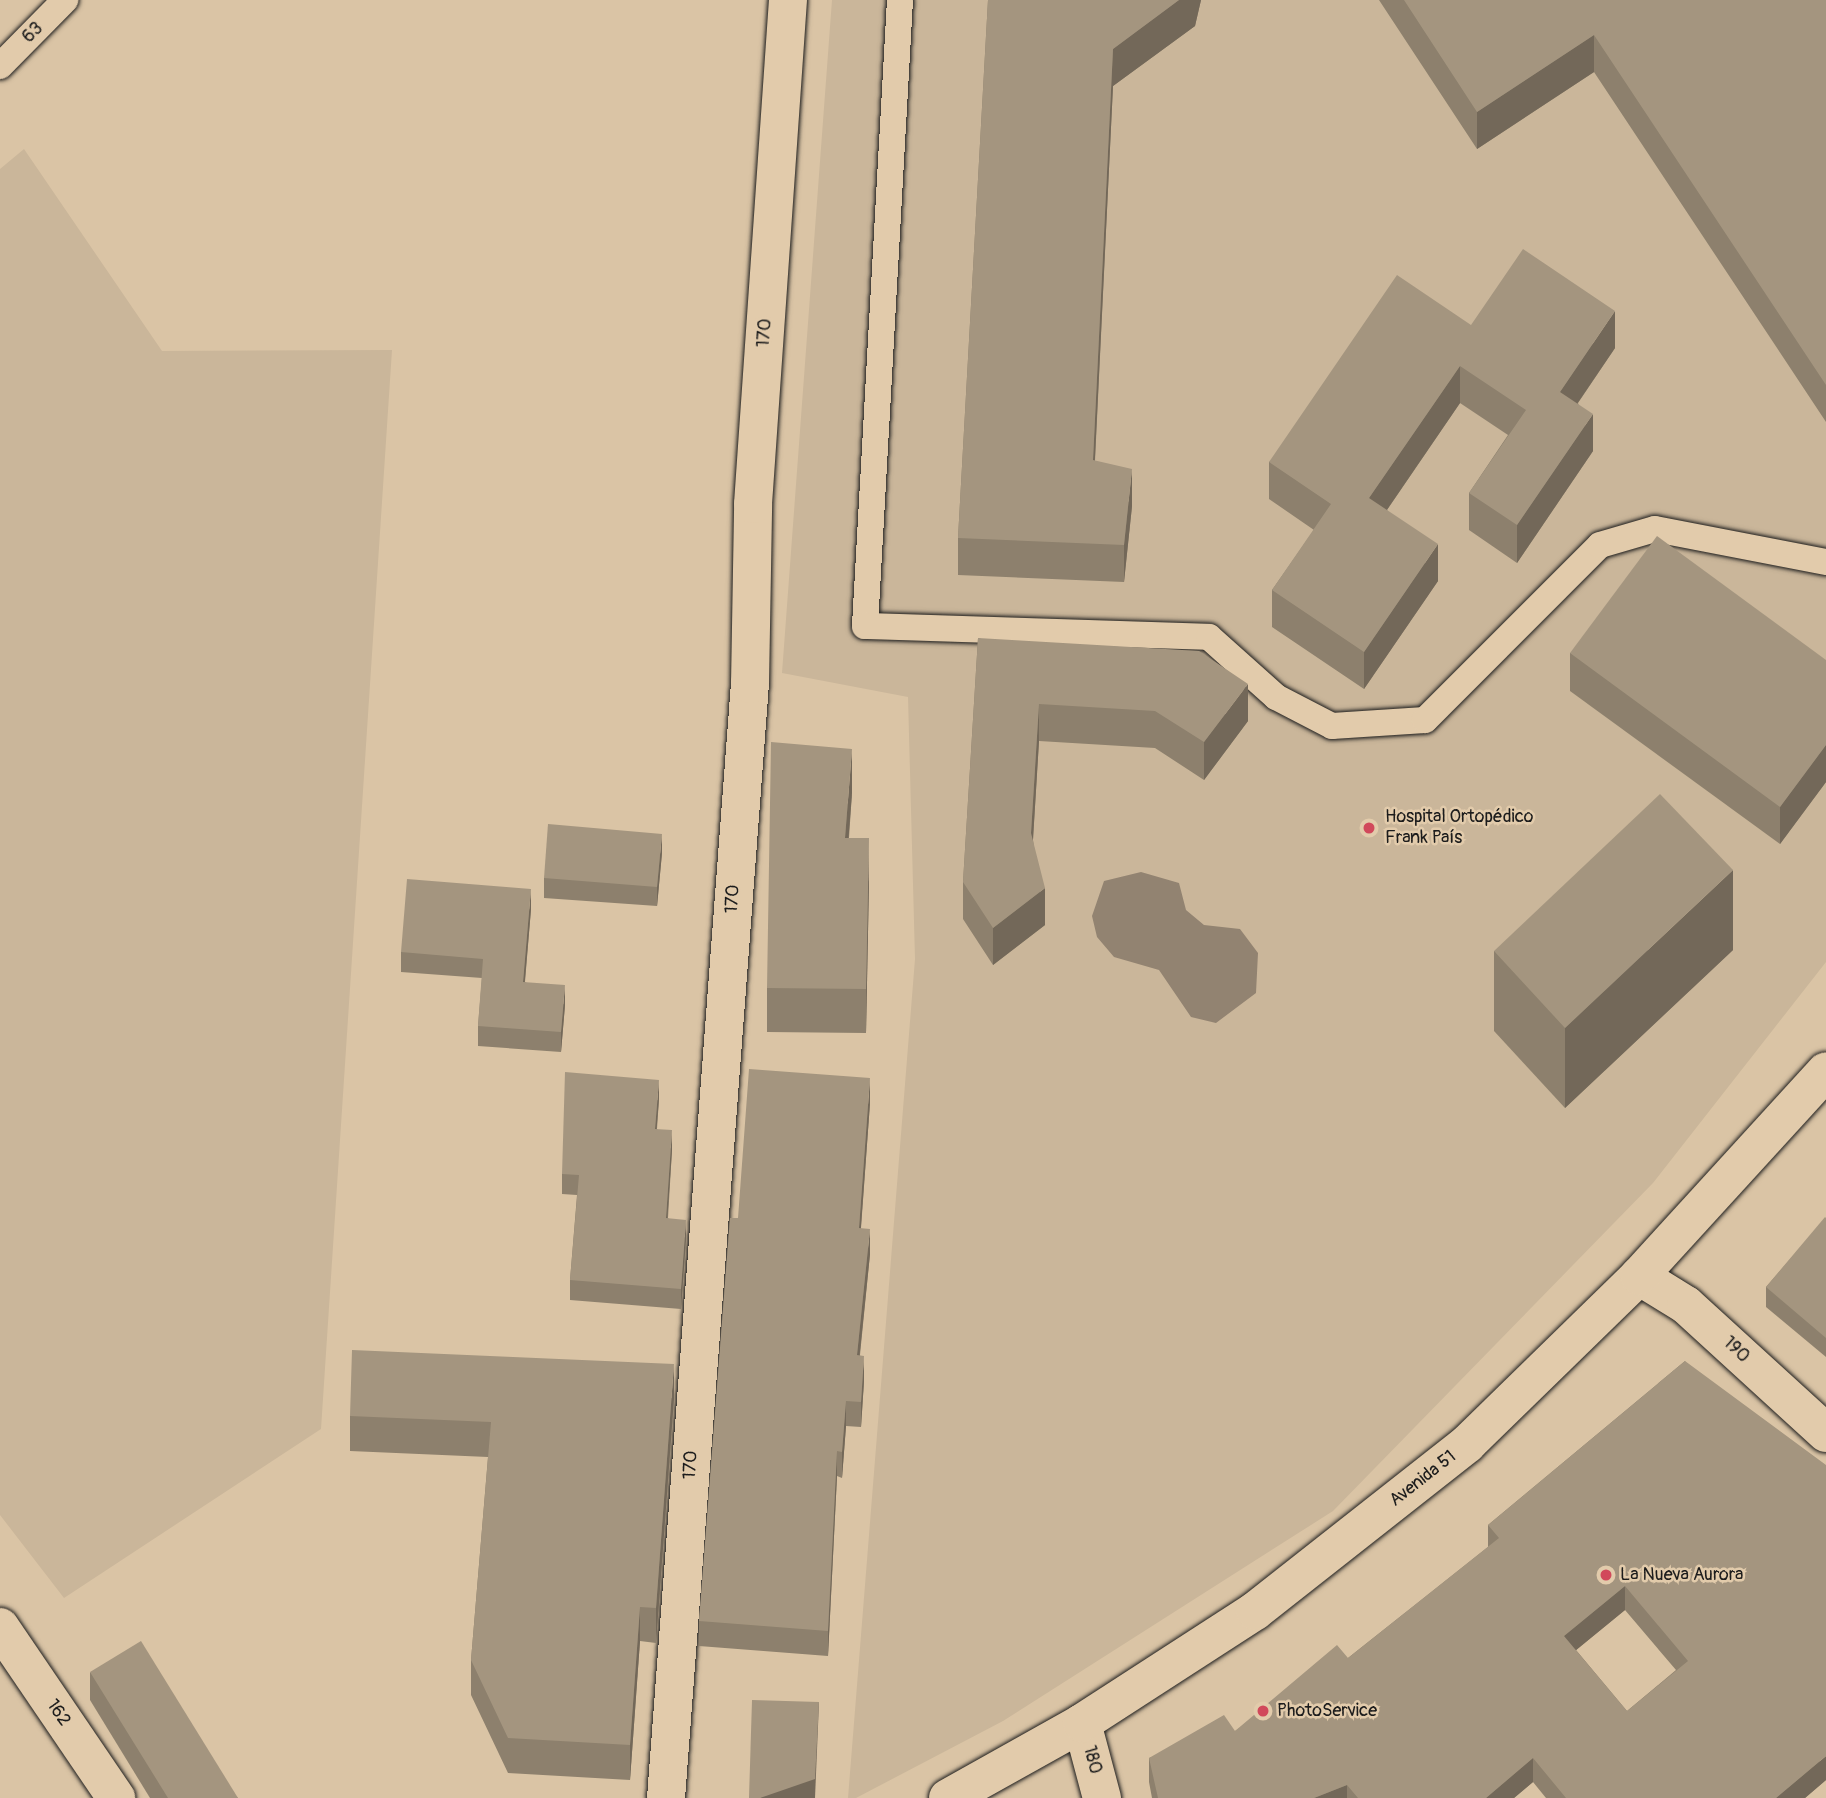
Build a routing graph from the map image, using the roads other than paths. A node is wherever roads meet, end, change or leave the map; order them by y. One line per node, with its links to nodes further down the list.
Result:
1 (65, 0): 4 (lane, 63)
2 (788, 0): 13 (street, 170)
3 (900, 0): 5 (lane)
4 (0, 66)
5 (1826, 562)
6 (1826, 1071): 7 (street, Avenida 51)
7 (1639, 1276): 8 (street, 190); 10 (street, Avenida 51)
8 (1826, 1433)
9 (0, 1627): 12 (street, 162)
10 (1082, 1723): 11 (street, Avenida 51); 14 (street, 180)
11 (954, 1796)
12 (116, 1798)
13 (666, 1798)
14 (1102, 1798)

